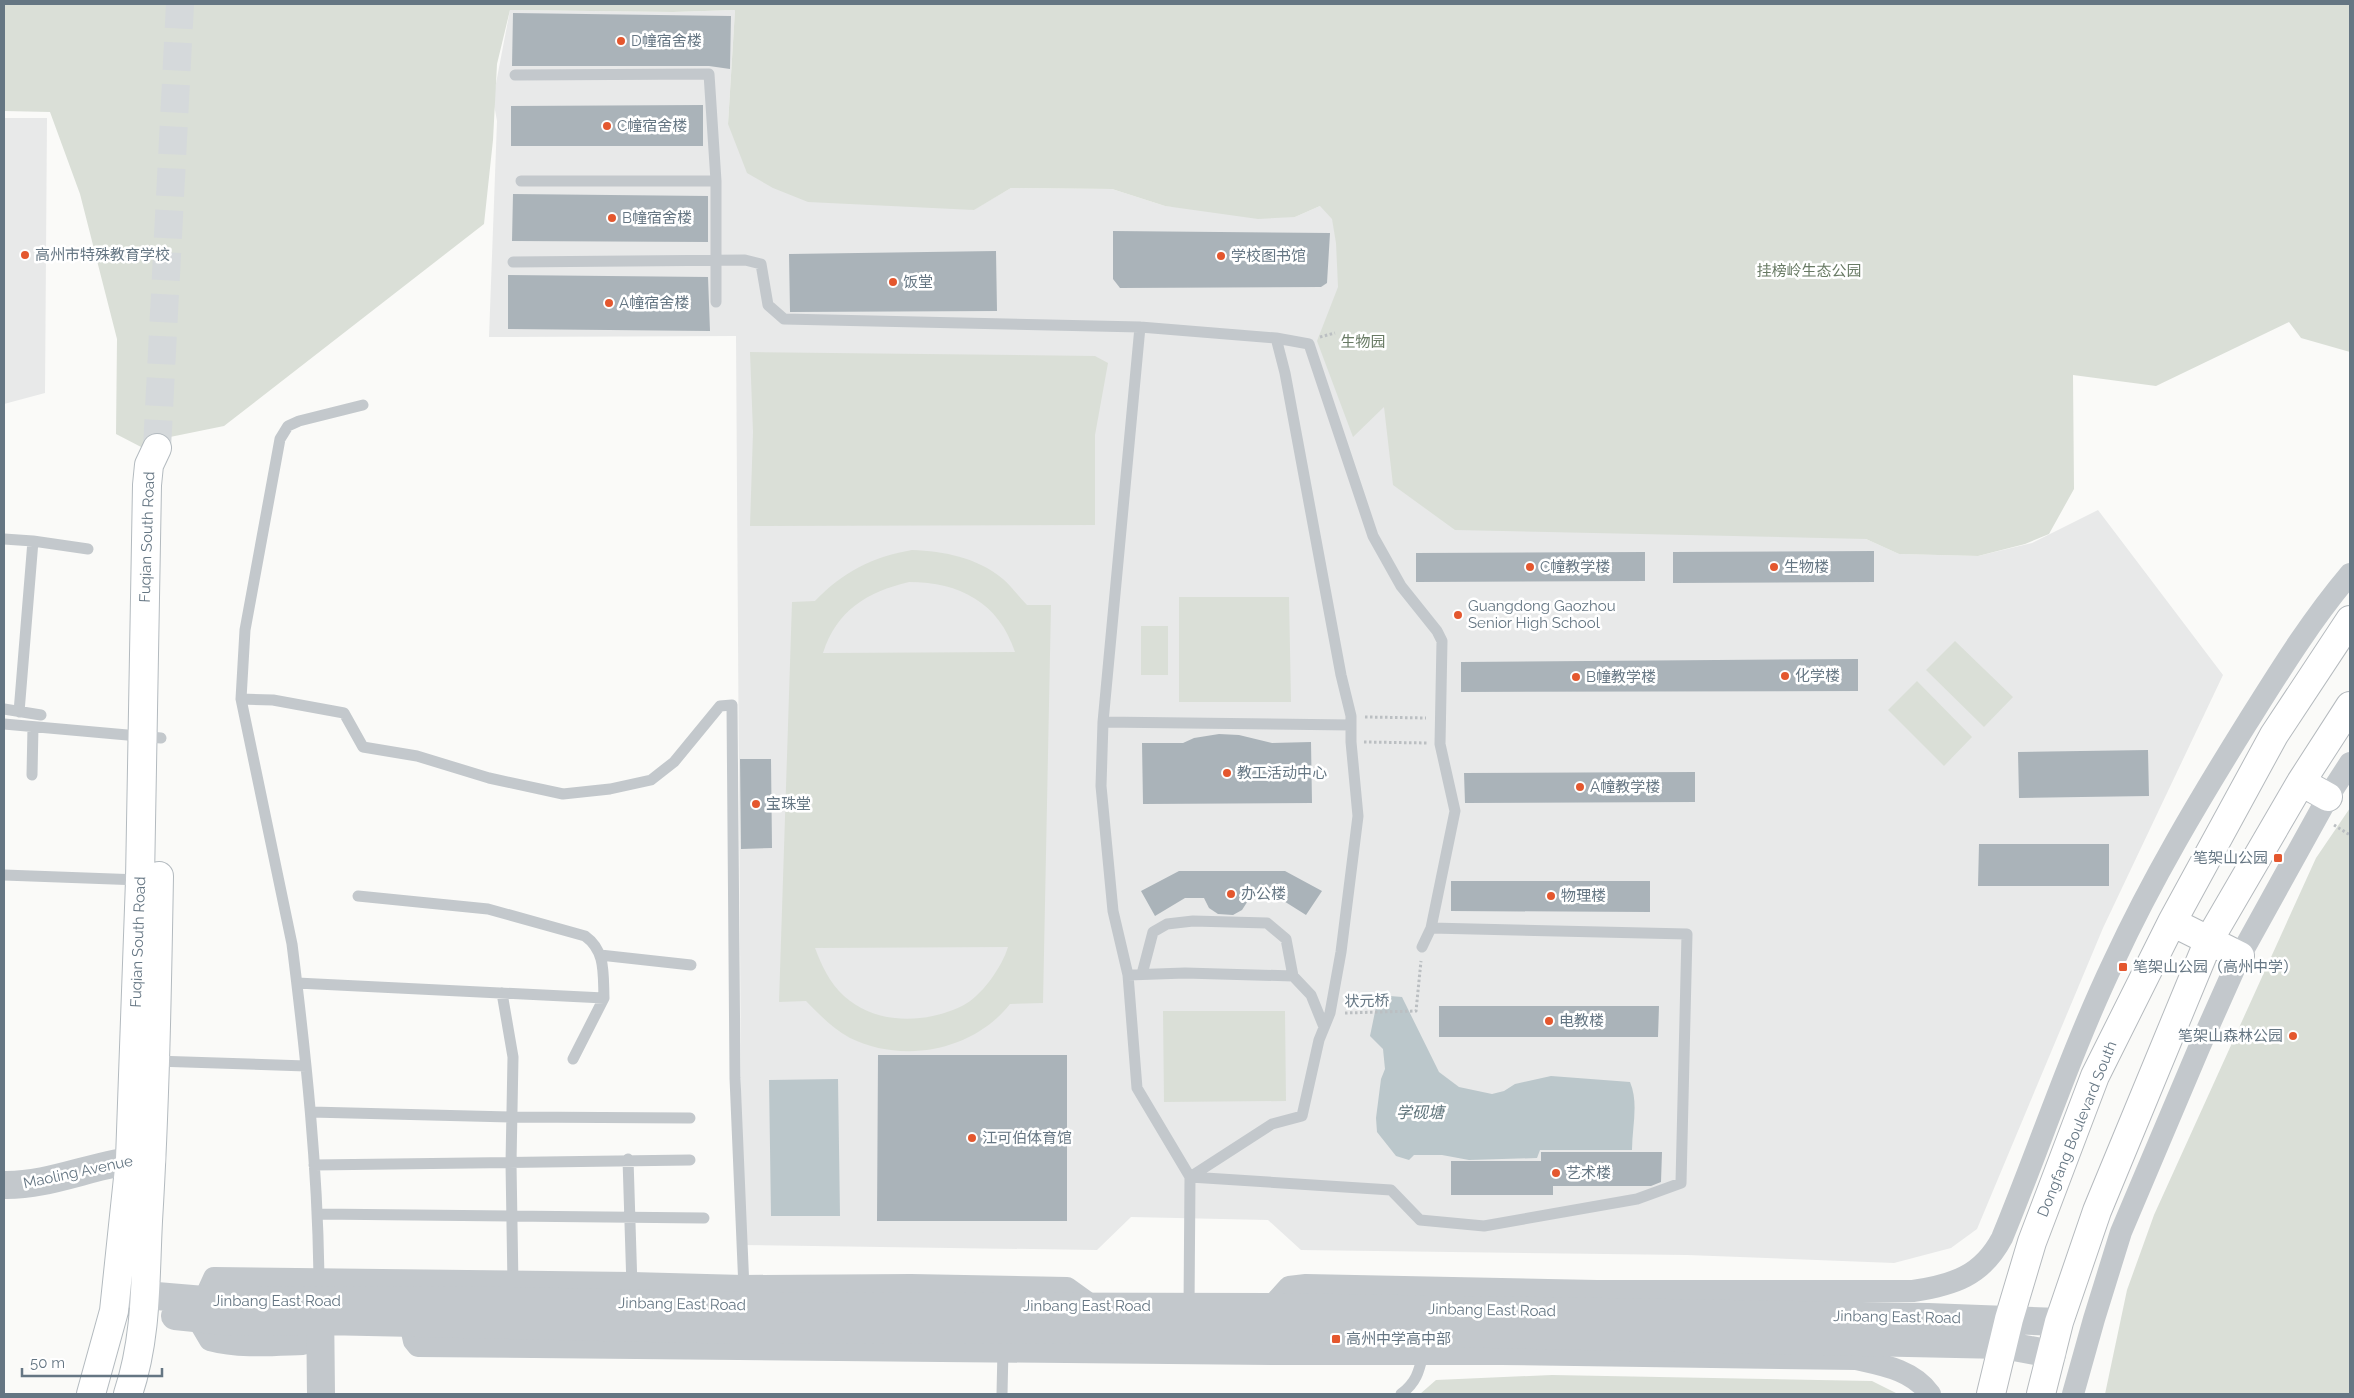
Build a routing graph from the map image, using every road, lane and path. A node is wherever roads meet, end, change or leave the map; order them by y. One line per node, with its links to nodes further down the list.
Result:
1 (515, 75): 2 (lane)
2 (716, 180): 3 (lane); 4 (lane)
3 (521, 181)
4 (715, 261): 5 (lane); 6 (lane); 7 (lane)
5 (513, 262)
6 (716, 302)
7 (1140, 327): 8 (lane); 22 (lane)
8 (1276, 338): 20 (lane); 21 (lane)
9 (363, 405): 15 (lane)
10 (4, 539): 11 (lane)
11 (33, 541): 12 (lane); 18 (lane)
12 (88, 549)
13 (2350, 574): 73 (street)
14 (2350, 620): 35 (main road, Dongfang Boulevard South)
15 (241, 699): 45 (lane); 77 (lane)
16 (2350, 706): 30 (main road)
17 (4, 709): 18 (lane)
18 (19, 712): 19 (lane)
19 (41, 715)
20 (1441, 718): 21 (path); 27 (lane)
21 (1351, 721): 22 (lane); 26 (lane)
22 (1103, 722): 43 (lane)
23 (4, 724): 24 (lane)
24 (33, 727): 25 (lane); 29 (lane)
25 (152, 738): 25 (main road, Fuqian South Road); 33 (main road, Fuqian South Road)
26 (1351, 742): 27 (path); 48 (lane)
27 (1440, 744): 36 (lane)
28 (2350, 763): 31 (street)
29 (32, 775)
30 (2301, 782): 31 (main road); 37 (main road)
31 (2328, 797): 40 (street)
32 (4, 875): 33 (lane)
33 (150, 880): 51 (main road, Fuqian South Road)
34 (358, 896): 39 (lane)
35 (2172, 922): 37 (main road); 80 (main road, Dongfang Boulevard South)
36 (1430, 928): 38 (lane); 61 (lane)
37 (2209, 940): 40 (main road); 78 (main road)
38 (1422, 947): 48 (path, 状元桥)
39 (600, 955): 41 (lane); 47 (lane)
40 (2240, 956): 92 (street)
41 (691, 965)
42 (1142, 974): 43 (lane); 44 (lane); 44 (lane)
43 (1128, 975): 61 (lane)
44 (1292, 976): 49 (lane)
45 (297, 983): 46 (lane); 52 (lane)
46 (502, 992): 47 (lane); 54 (lane)
47 (604, 998): 50 (lane)
48 (1330, 1013): 49 (lane)
49 (1324, 1027): 61 (lane)
50 (573, 1059)
51 (145, 1060): 52 (lane); 56 (main road, Fuqian South Road)
52 (306, 1066): 53 (lane)
53 (311, 1112): 54 (lane); 60 (lane)
54 (513, 1117): 55 (lane); 59 (lane)
55 (690, 1118)
56 (141, 1159): 62 (street, Maoling Avenue); 70 (main road, Fuqian South Road); 71 (main road, Fuqian South Road)
57 (628, 1159): 58 (lane); 59 (lane); 65 (lane)
58 (690, 1160)
59 (511, 1163): 60 (lane); 64 (lane)
60 (314, 1166): 63 (lane)
61 (1190, 1177): 75 (lane)
62 (4, 1185)
63 (318, 1214): 64 (lane); 69 (lane)
64 (511, 1215): 65 (lane); 67 (lane)
65 (630, 1217): 66 (lane); 68 (lane)
66 (704, 1218)
67 (513, 1291): 68 (street, Jinbang East Road); 69 (street, Jinbang East Road)
68 (632, 1293): 77 (street, Jinbang East Road)
69 (320, 1300): 74 (street, Jinbang East Road); 74 (street); 77 (street, Jinbang East Road); 86 (street)
70 (115, 1301): 71 (street, Jinbang East Road); 84 (main road, Fuqian South Road)
71 (146, 1304): 74 (street, Jinbang East Road); 85 (main road, Fuqian South Road)
72 (1092, 1306): 75 (street, Jinbang East Road); 76 (street, Jinbang East Road); 77 (street)
73 (1272, 1307): 75 (street, Jinbang East Road); 79 (street, Jinbang East Road)
74 (200, 1309)
75 (1189, 1317): 79 (street, Jinbang East Road); 81 (street, Jinbang East Road)
76 (948, 1318): 77 (street, Jinbang East Road); 81 (street, Jinbang East Road)
77 (751, 1320): 81 (street)
78 (2059, 1322): 80 (street, Jinbang East Road); 83 (main road)
79 (1502, 1332): 80 (street, Jinbang East Road); 82 (street); 89 (street)
80 (2006, 1332): 83 (street, Jinbang East Road); 90 (main road, Dongfang Boulevard South)
81 (1003, 1341): 82 (street); 87 (lane)
82 (1423, 1354): 88 (lane)
83 (2052, 1354): 91 (main road)
84 (91, 1394)
85 (128, 1394)
86 (321, 1394)
87 (1002, 1394)
88 (1400, 1394)
89 (1930, 1394)
90 (1990, 1394)
91 (2041, 1394)
92 (2073, 1394)

